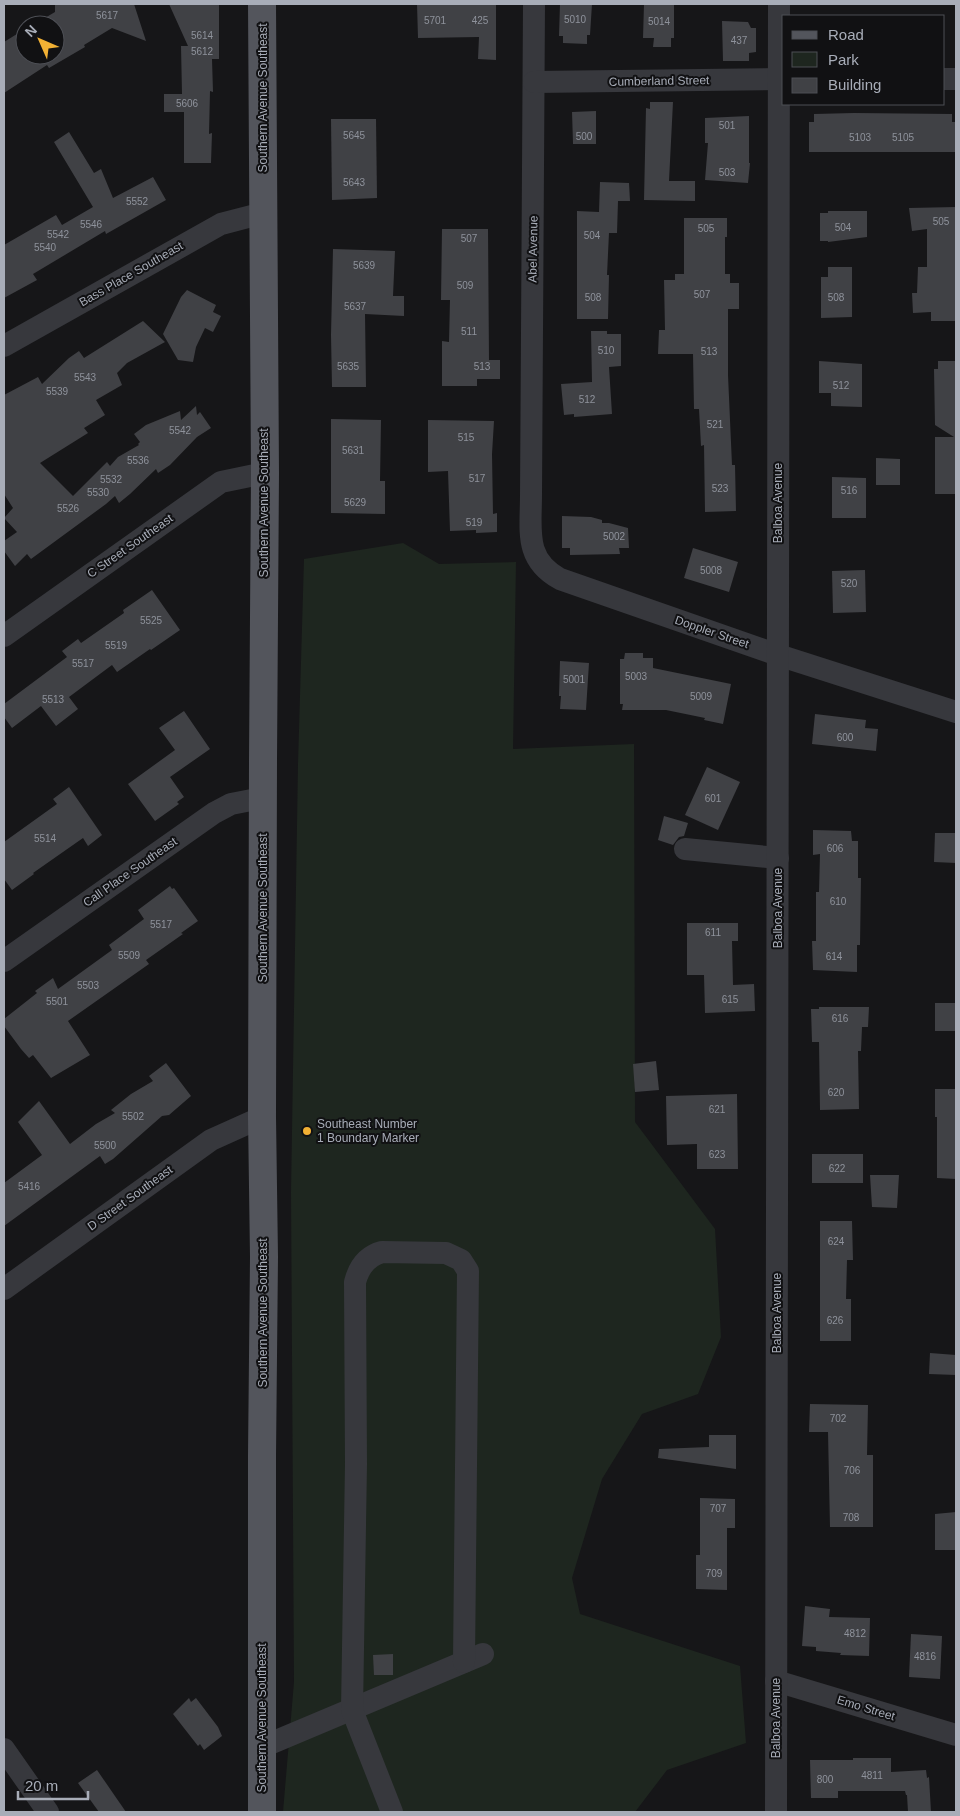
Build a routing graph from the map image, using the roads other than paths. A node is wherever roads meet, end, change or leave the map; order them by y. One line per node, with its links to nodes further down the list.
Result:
1 (262, 4): 6 (main road, Southern Avenue Southeast)
2 (534, 4): 5 (street, Abel Avenue)
3 (779, 4): 4 (street, Balboa Avenue)
4 (781, 79): 5 (street, Cumberland Street); 11 (street, Balboa Avenue)
5 (534, 82): 9 (street, Abel Avenue)
6 (263, 213): 7 (street, Bass Place Southeast); 8 (main road, Southern Avenue Southeast)
7 (4, 346)
8 (264, 473): 10 (street, C Street Southeast); 13 (main road, Southern Avenue Southeast)
9 (531, 495): 11 (street, Doppler Street)
10 (4, 636)
11 (778, 655): 12 (street, Doppler Street); 15 (street, Balboa Avenue)
12 (956, 712)
13 (262, 798): 16 (street, Call Place Southeast); 17 (main road, Southern Avenue Southeast)
14 (685, 849): 15 (street)
15 (778, 858): 19 (street, Balboa Avenue)
16 (4, 961)
17 (262, 1117): 18 (street, D Street Southeast); 22 (main road, Southern Avenue Southeast)
18 (4, 1289)
19 (776, 1681): 21 (street, Emo Street); 27 (street, Balboa Avenue)
20 (352, 1710): 20 (street); 22 (street); 26 (street)
21 (956, 1735)
22 (262, 1747): 25 (main road, Southern Avenue Southeast)
23 (4, 1749): 24 (street)
24 (48, 1812)
25 (262, 1812)
26 (392, 1812)
27 (776, 1812)

